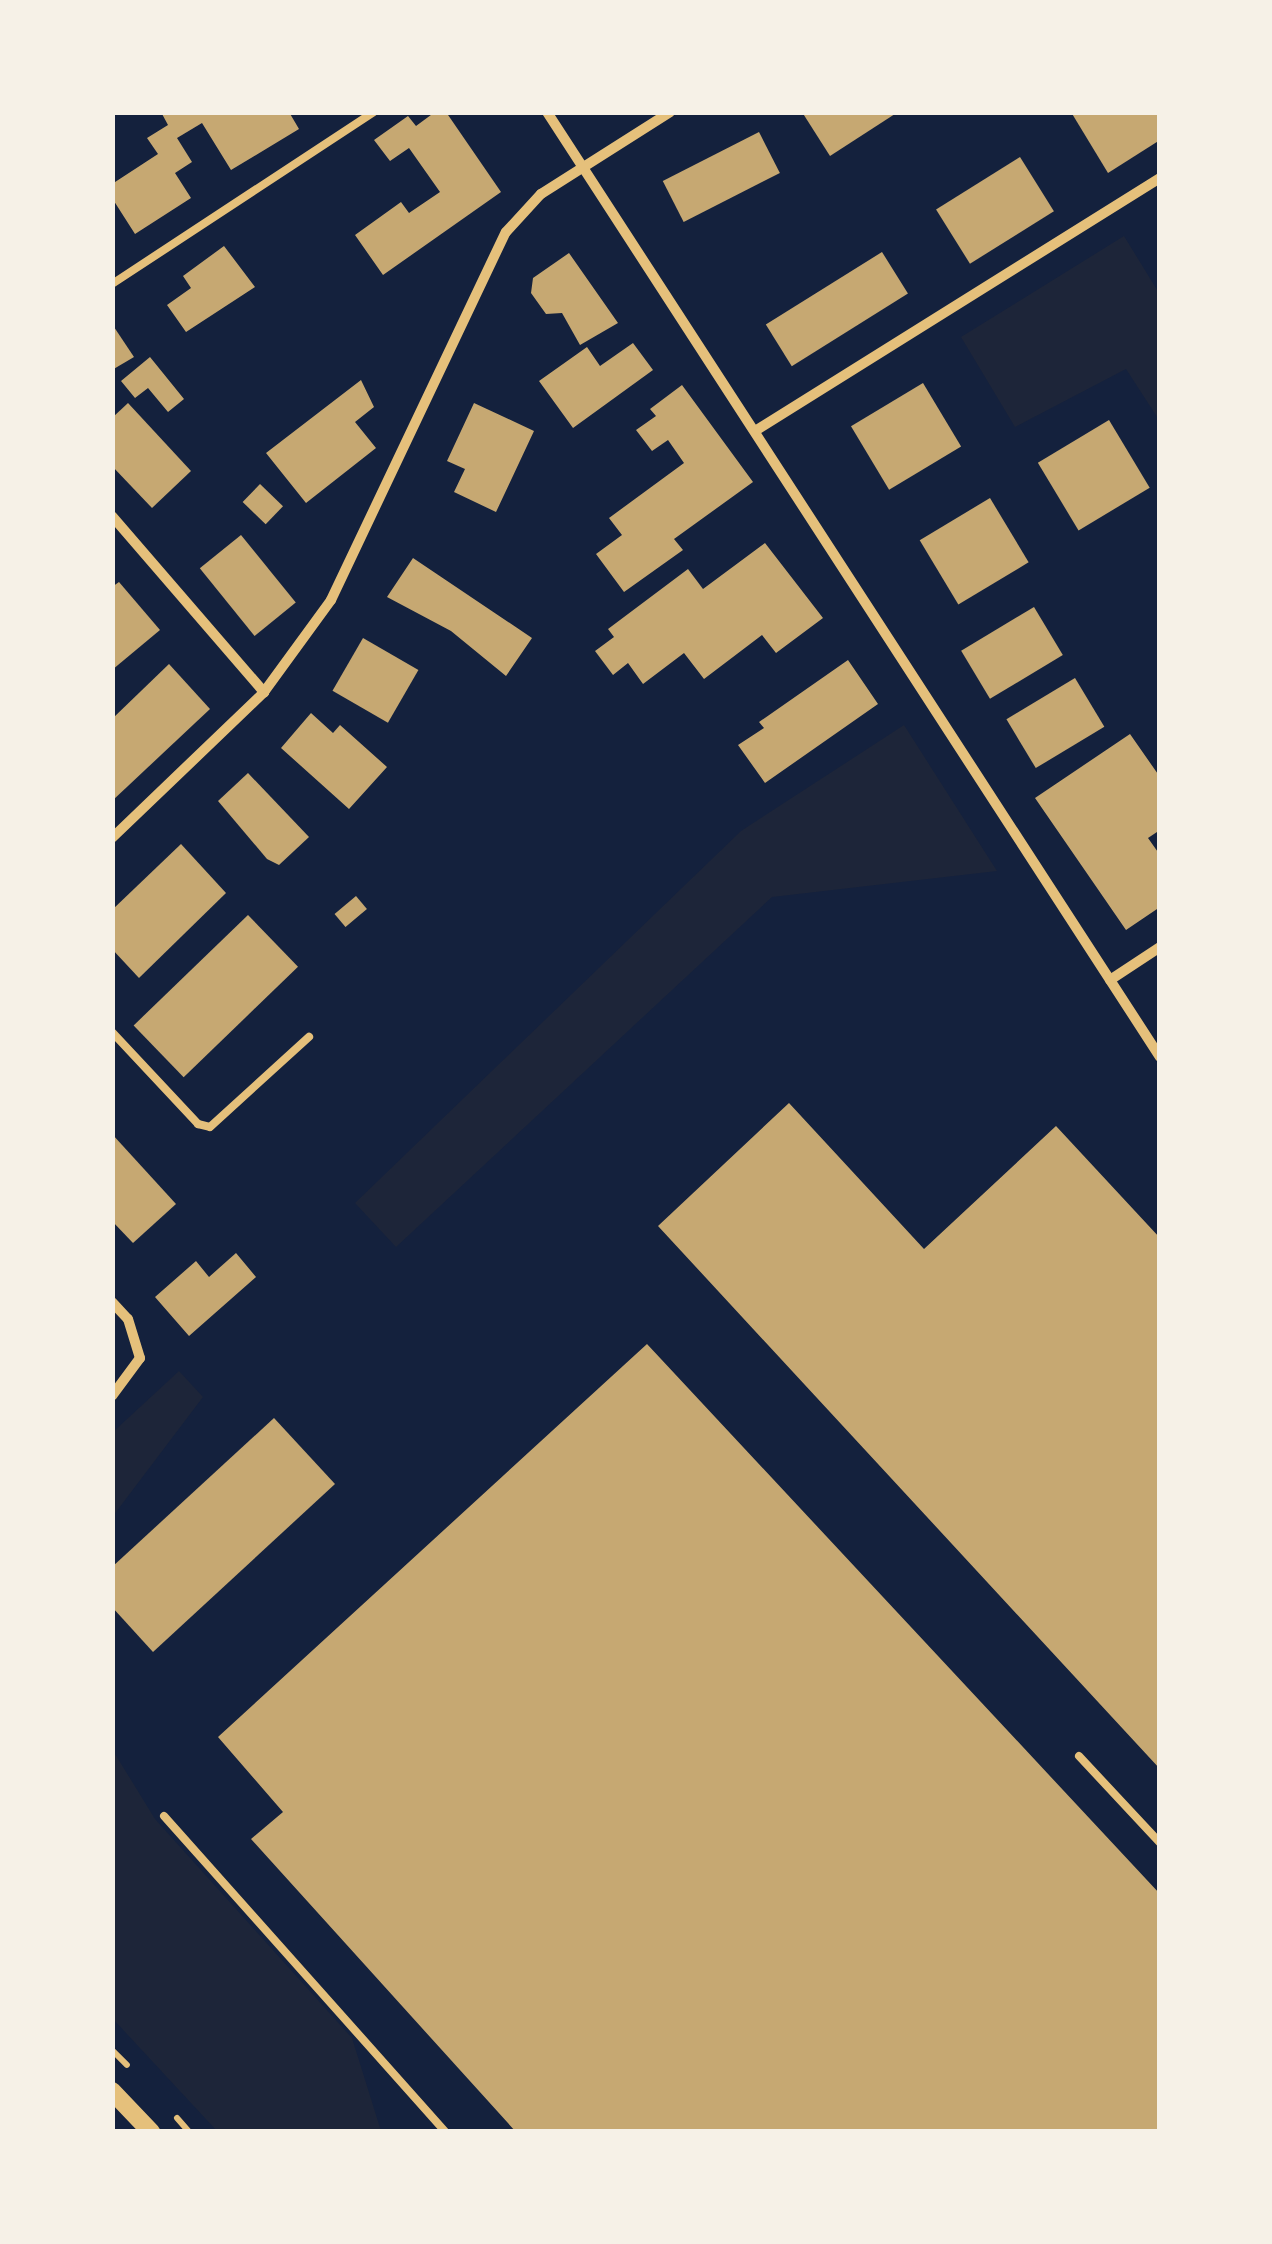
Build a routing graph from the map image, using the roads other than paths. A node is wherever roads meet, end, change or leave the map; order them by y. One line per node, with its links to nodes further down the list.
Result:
1 (374, 112): 6 (lane)
2 (547, 112): 4 (street)
3 (670, 112): 4 (street)
4 (582, 167): 7 (street); 9 (street)
5 (1160, 178): 7 (street)
6 (112, 284)
7 (755, 430): 12 (street)
8 (112, 516): 9 (street)
9 (264, 692): 10 (street)
10 (112, 838)
11 (1160, 947): 12 (street)
12 (1110, 980): 15 (street)
13 (112, 1032): 14 (lane)
14 (309, 1036)
15 (1160, 1057)
16 (112, 1302): 17 (street)
17 (112, 1396)
18 (1079, 1756): 20 (lane)
19 (164, 1816): 23 (lane)
20 (1160, 1843)
21 (112, 2091): 22 (street)
22 (151, 2132)
23 (446, 2132)

